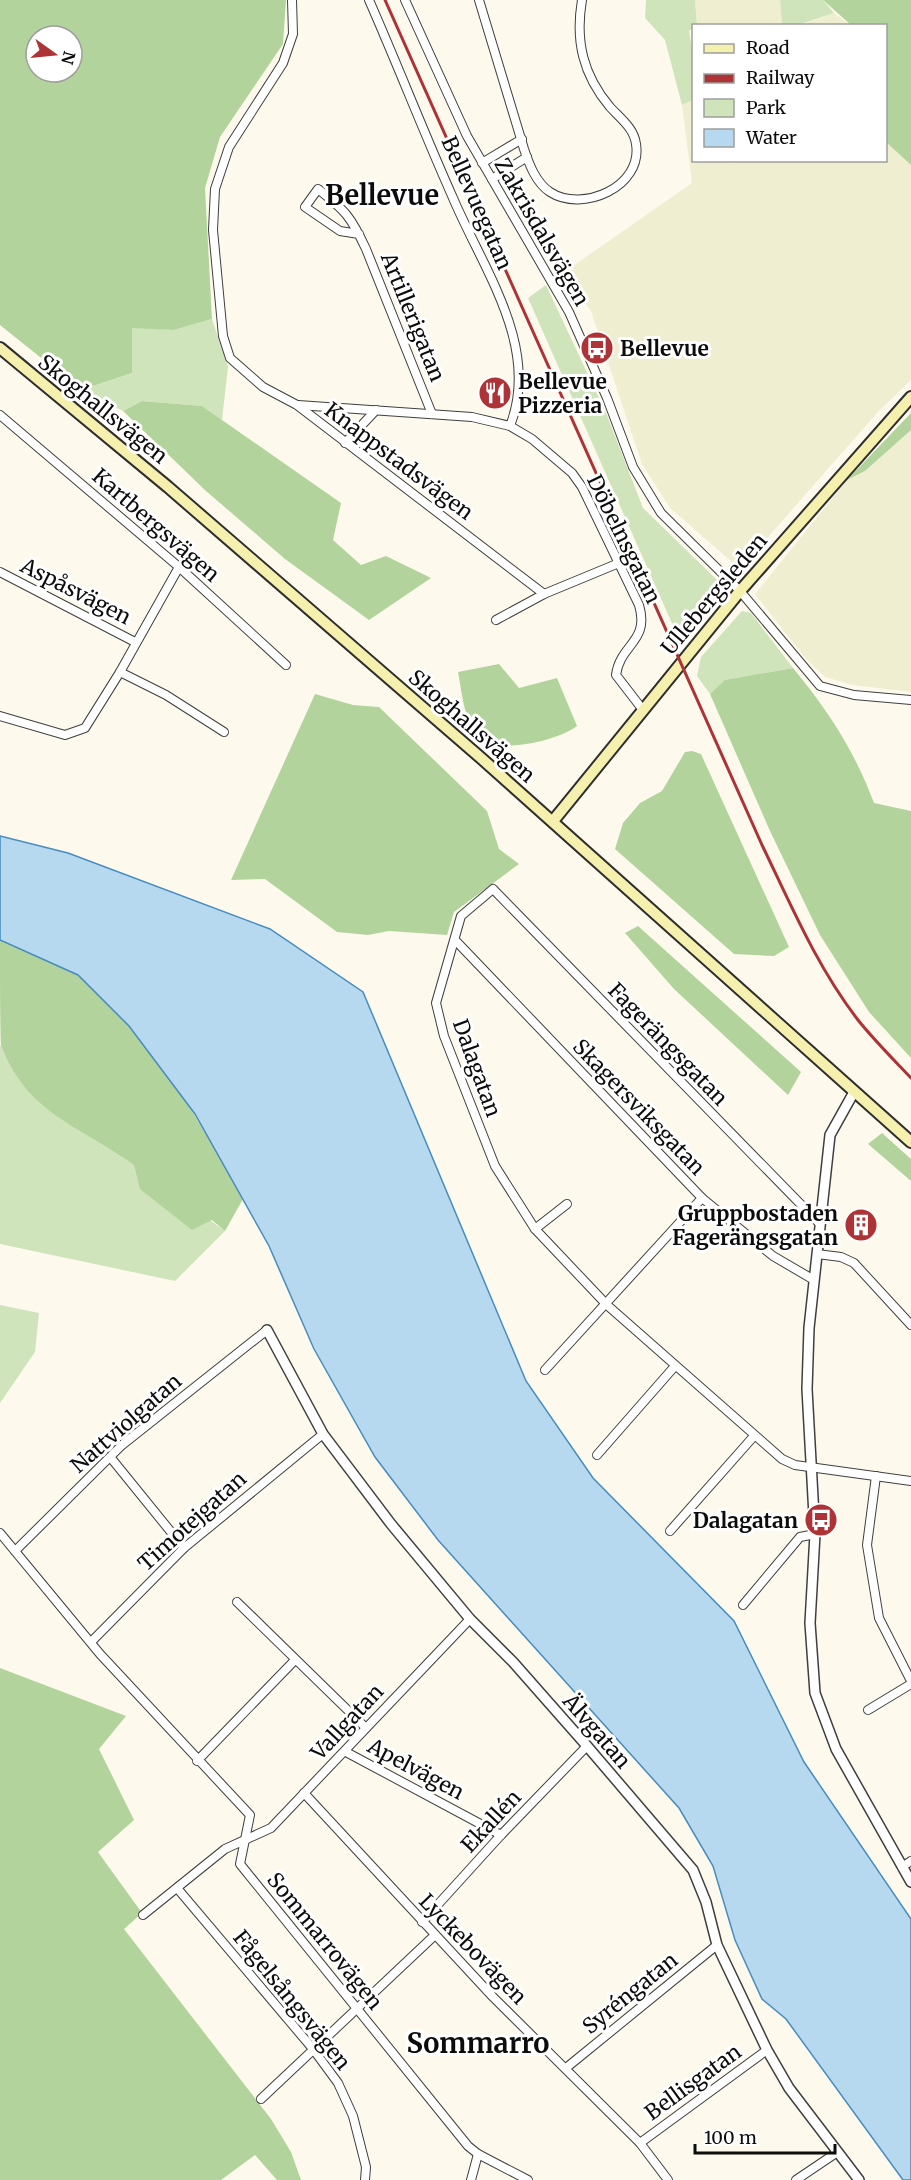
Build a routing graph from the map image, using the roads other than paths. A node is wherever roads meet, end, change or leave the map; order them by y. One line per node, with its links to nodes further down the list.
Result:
1 (292, 0): 13 (street, Knappstadsvägen)
2 (369, 0): 17 (street, Bellevuegatan)
3 (405, 0): 8 (street, Zakrisdalsvägen)
4 (479, 0): 6 (street)
5 (582, 0): 7 (street)
6 (522, 139): 7 (street); 8 (street)
7 (527, 157): 9 (street)
8 (482, 163): 9 (street, Zakrisdalsvägen)
9 (492, 179): 22 (street, Zakrisdalsvägen)
10 (359, 234): 10 (street, Artillerigatan); 15 (street, Artillerigatan)
11 (0, 348): 32 (main road, Skoghallsvägen)
12 (911, 397): 22 (main road, Ullebergsleden)
13 (297, 405): 14 (street, Döbelnsgatan); 18 (street, Knappstadsvägen)
14 (376, 410): 15 (street, Döbelnsgatan); 18 (street)
15 (432, 414): 17 (street, Döbelnsgatan)
16 (0, 415): 20 (street, Kartbergsvägen)
17 (510, 426): 19 (street, Döbelnsgatan)
18 (345, 443): 23 (street, Knappstadsvägen)
19 (619, 563): 23 (street); 29 (street, Döbelnsgatan)
20 (179, 567): 25 (street); 26 (street, Kartbergsvägen)
21 (0, 572): 25 (street, Aspåsvägen)
22 (740, 591): 28 (street, Zakrisdalsvägen); 29 (main road, Ullebergsleden)
23 (544, 594): 24 (street)
24 (496, 620)
25 (135, 642): 27 (street)
26 (286, 665)
27 (120, 672): 30 (street); 31 (street)
28 (911, 700)
29 (643, 710): 32 (main road, Ullebergsleden)
30 (0, 716)
31 (224, 732)
32 (553, 821): 35 (main road, Skoghallsvägen)
33 (493, 889): 34 (street, Dalagatan); 39 (street, Fagerängsgatan)
34 (455, 940): 37 (street, Skagersviksgatan); 40 (street, Dalagatan)
35 (854, 1092): 36 (main road, Skoghallsvägen); 39 (street)
36 (911, 1142)
37 (702, 1198): 42 (street, Skagersviksgatan); 43 (street)
38 (567, 1204): 40 (street)
39 (819, 1223): 41 (street)
40 (535, 1228): 43 (street, Dalagatan)
41 (817, 1254): 42 (street); 44 (street)
42 (814, 1280): 52 (street)
43 (607, 1305): 46 (street, Dalagatan); 47 (street)
44 (911, 1325)
45 (267, 1330): 48 (street, Älvgatan); 51 (street, Nattviolgatan)
46 (675, 1366): 49 (street, Dalagatan); 50 (street)
47 (544, 1370)
48 (323, 1434): 58 (street, Timotejgatan); 62 (street, Älvgatan)
49 (754, 1436): 52 (street, Dalagatan); 55 (street)
50 (597, 1455)
51 (111, 1458): 58 (street); 59 (street, Nattviolgatan)
52 (812, 1466): 53 (street, Dalagatan); 57 (street)
53 (876, 1476): 54 (street, Dalagatan); 65 (street)
54 (911, 1481)
55 (670, 1531)
56 (0, 1533): 59 (street, Sommarrovägen)
57 (815, 1534): 61 (street); 75 (street)
58 (184, 1548): 63 (street, Timotejgatan)
59 (15, 1551): 63 (street, Sommarrovägen)
60 (237, 1602): 64 (street)
61 (743, 1605)
62 (470, 1619): 67 (street, Vallgatan); 68 (street, Älvgatan)
63 (91, 1642): 70 (street, Sommarrovägen)
64 (295, 1660): 67 (street); 70 (street)
65 (911, 1683): 66 (street)
66 (868, 1710)
67 (366, 1728): 69 (street, Vallgatan)
68 (587, 1746): 72 (street, Ekallén); 81 (street, Älvgatan)
69 (346, 1752): 71 (street, Vallgatan); 72 (street, Apelvägen)
70 (197, 1761): 73 (street, Sommarrovägen)
71 (304, 1793): 73 (street, Vallgatan); 79 (street, Lyckebovägen)
72 (501, 1835): 79 (street, Ekallén)
73 (244, 1842): 77 (street, Vallgatan); 82 (street, Sommarrovägen)
74 (911, 1861): 75 (street)
75 (902, 1868): 76 (street)
76 (911, 1882)
77 (177, 1888): 78 (street, Vallgatan); 83 (street, Fågelsångsvägen)
78 (143, 1915)
79 (422, 1922): 80 (street, Lyckebovägen)
80 (435, 1935): 82 (street); 85 (street, Lyckebovägen)
81 (717, 1945): 84 (street, Älvgatan); 85 (street, Syréngatan)
82 (357, 2007): 83 (street); 89 (street, Sommarrovägen)
83 (313, 2049): 86 (street); 91 (street, Fågelsångsvägen)
84 (766, 2050): 87 (street, Bellisgatan); 88 (street, Älvgatan)
85 (566, 2068): 87 (street, Lyckebovägen)
86 (261, 2099)
87 (640, 2143): 93 (street, Lyckebovägen)
88 (836, 2153): 94 (street); 95 (street, Älvgatan)
89 (478, 2154): 90 (street); 92 (street, Sommarrovägen)
90 (472, 2176)
91 (365, 2180)
92 (528, 2180)
93 (668, 2180)
94 (796, 2180)
95 (859, 2180)

